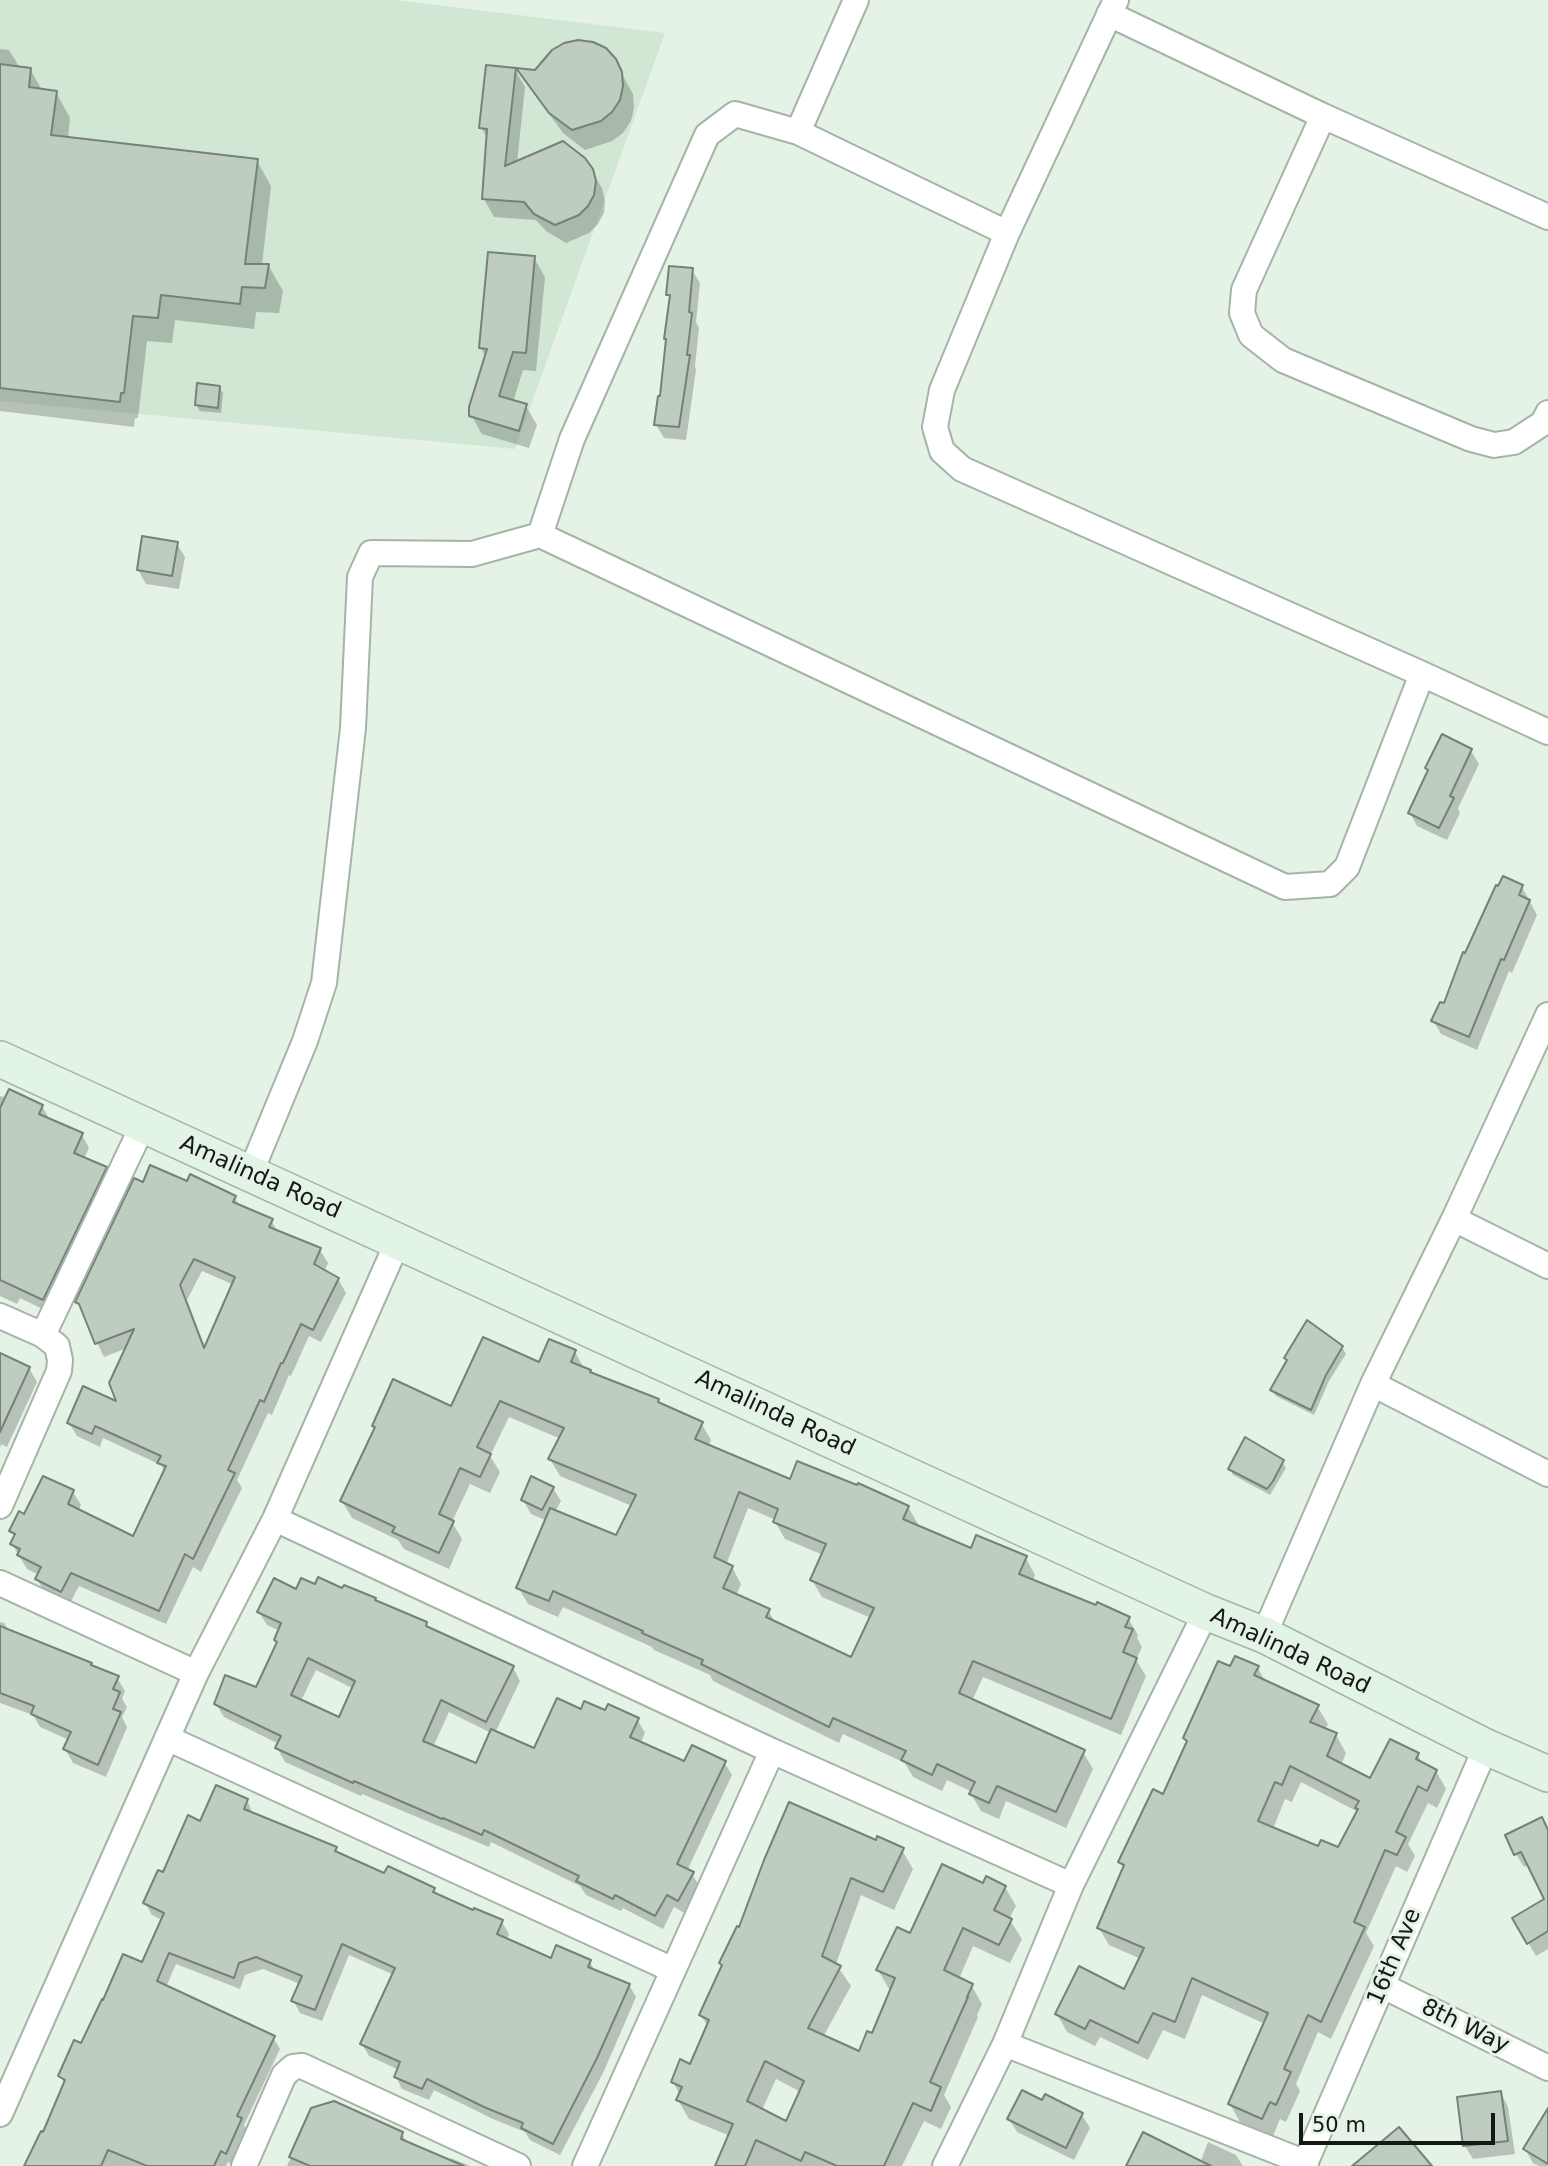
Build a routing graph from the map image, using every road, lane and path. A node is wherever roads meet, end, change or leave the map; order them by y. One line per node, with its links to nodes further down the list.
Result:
1 (856, 0): 4 (street)
2 (1113, 7): 3 (street); 6 (street)
3 (1323, 116): 5 (street); 7 (street)
4 (798, 132): 6 (street); 8 (street)
5 (1548, 217)
6 (1007, 233): 9 (street)
7 (1548, 412)
8 (540, 535): 9 (street); 14 (street)
9 (1422, 674): 10 (street)
10 (1548, 732)
11 (1548, 1015): 15 (street)
12 (0, 1059): 13 (street, Amalinda Road)
13 (143, 1125): 14 (street, Amalinda Road); 19 (street)
14 (250, 1174): 16 (street, Amalinda Road)
15 (1454, 1219): 17 (street); 20 (street)
16 (398, 1241): 23 (street); 25 (street, Amalinda Road)
17 (1548, 1266)
18 (0, 1316): 19 (street)
19 (43, 1335): 22 (street)
20 (1373, 1384): 21 (street); 26 (street)
21 (1548, 1474)
22 (0, 1506)
23 (275, 1519): 27 (street); 30 (street)
24 (0, 1583): 27 (street)
25 (1206, 1612): 26 (street, Amalinda Road); 32 (street)
26 (1264, 1635): 29 (street, Amalinda Road)
27 (196, 1673): 28 (street)
28 (167, 1738): 33 (street); 37 (street)
29 (1486, 1747): 31 (street, Amalinda Road); 34 (street, 16th Ave)
30 (772, 1751): 32 (street); 33 (street)
31 (1548, 1774)
32 (1071, 1885): 35 (street)
33 (673, 1970): 41 (street)
34 (1383, 1986): 36 (street, 8th Way); 38 (street, 16th Ave)
35 (1005, 2044): 38 (street); 42 (street)
36 (1548, 2068)
37 (0, 2113)
38 (1305, 2164)
39 (244, 2166): 40 (street)
40 (518, 2166)
41 (585, 2166)
42 (946, 2166)

